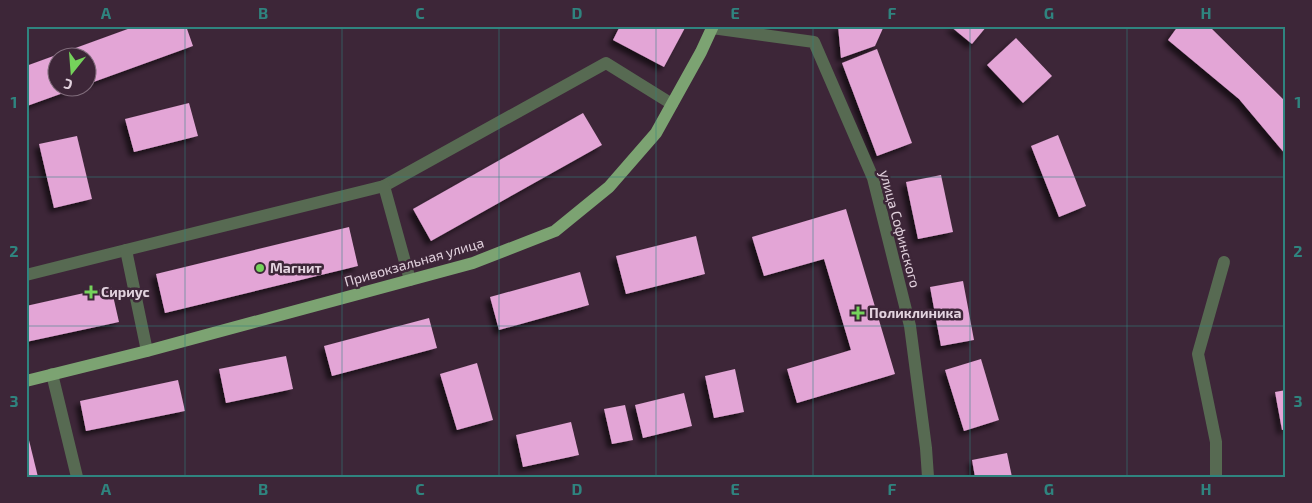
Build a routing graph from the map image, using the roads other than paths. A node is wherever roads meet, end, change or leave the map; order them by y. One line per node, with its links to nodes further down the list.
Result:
1 (712, 27): 2 (main road, Привокзальная улица); 12 (street, улица Софинского)
2 (672, 104): 3 (street); 7 (main road, Привокзальная улица)
3 (384, 186): 4 (street); 7 (street)
4 (126, 250): 6 (street); 8 (street)
5 (1224, 262): 13 (street)
6 (26, 274)
7 (410, 280): 8 (main road, Привокзальная улица)
8 (147, 350): 9 (main road, Привокзальная улица)
9 (52, 374): 10 (main road, Привокзальная улица); 11 (street)
10 (26, 381)
11 (78, 477)
12 (928, 477)
13 (1216, 477)

